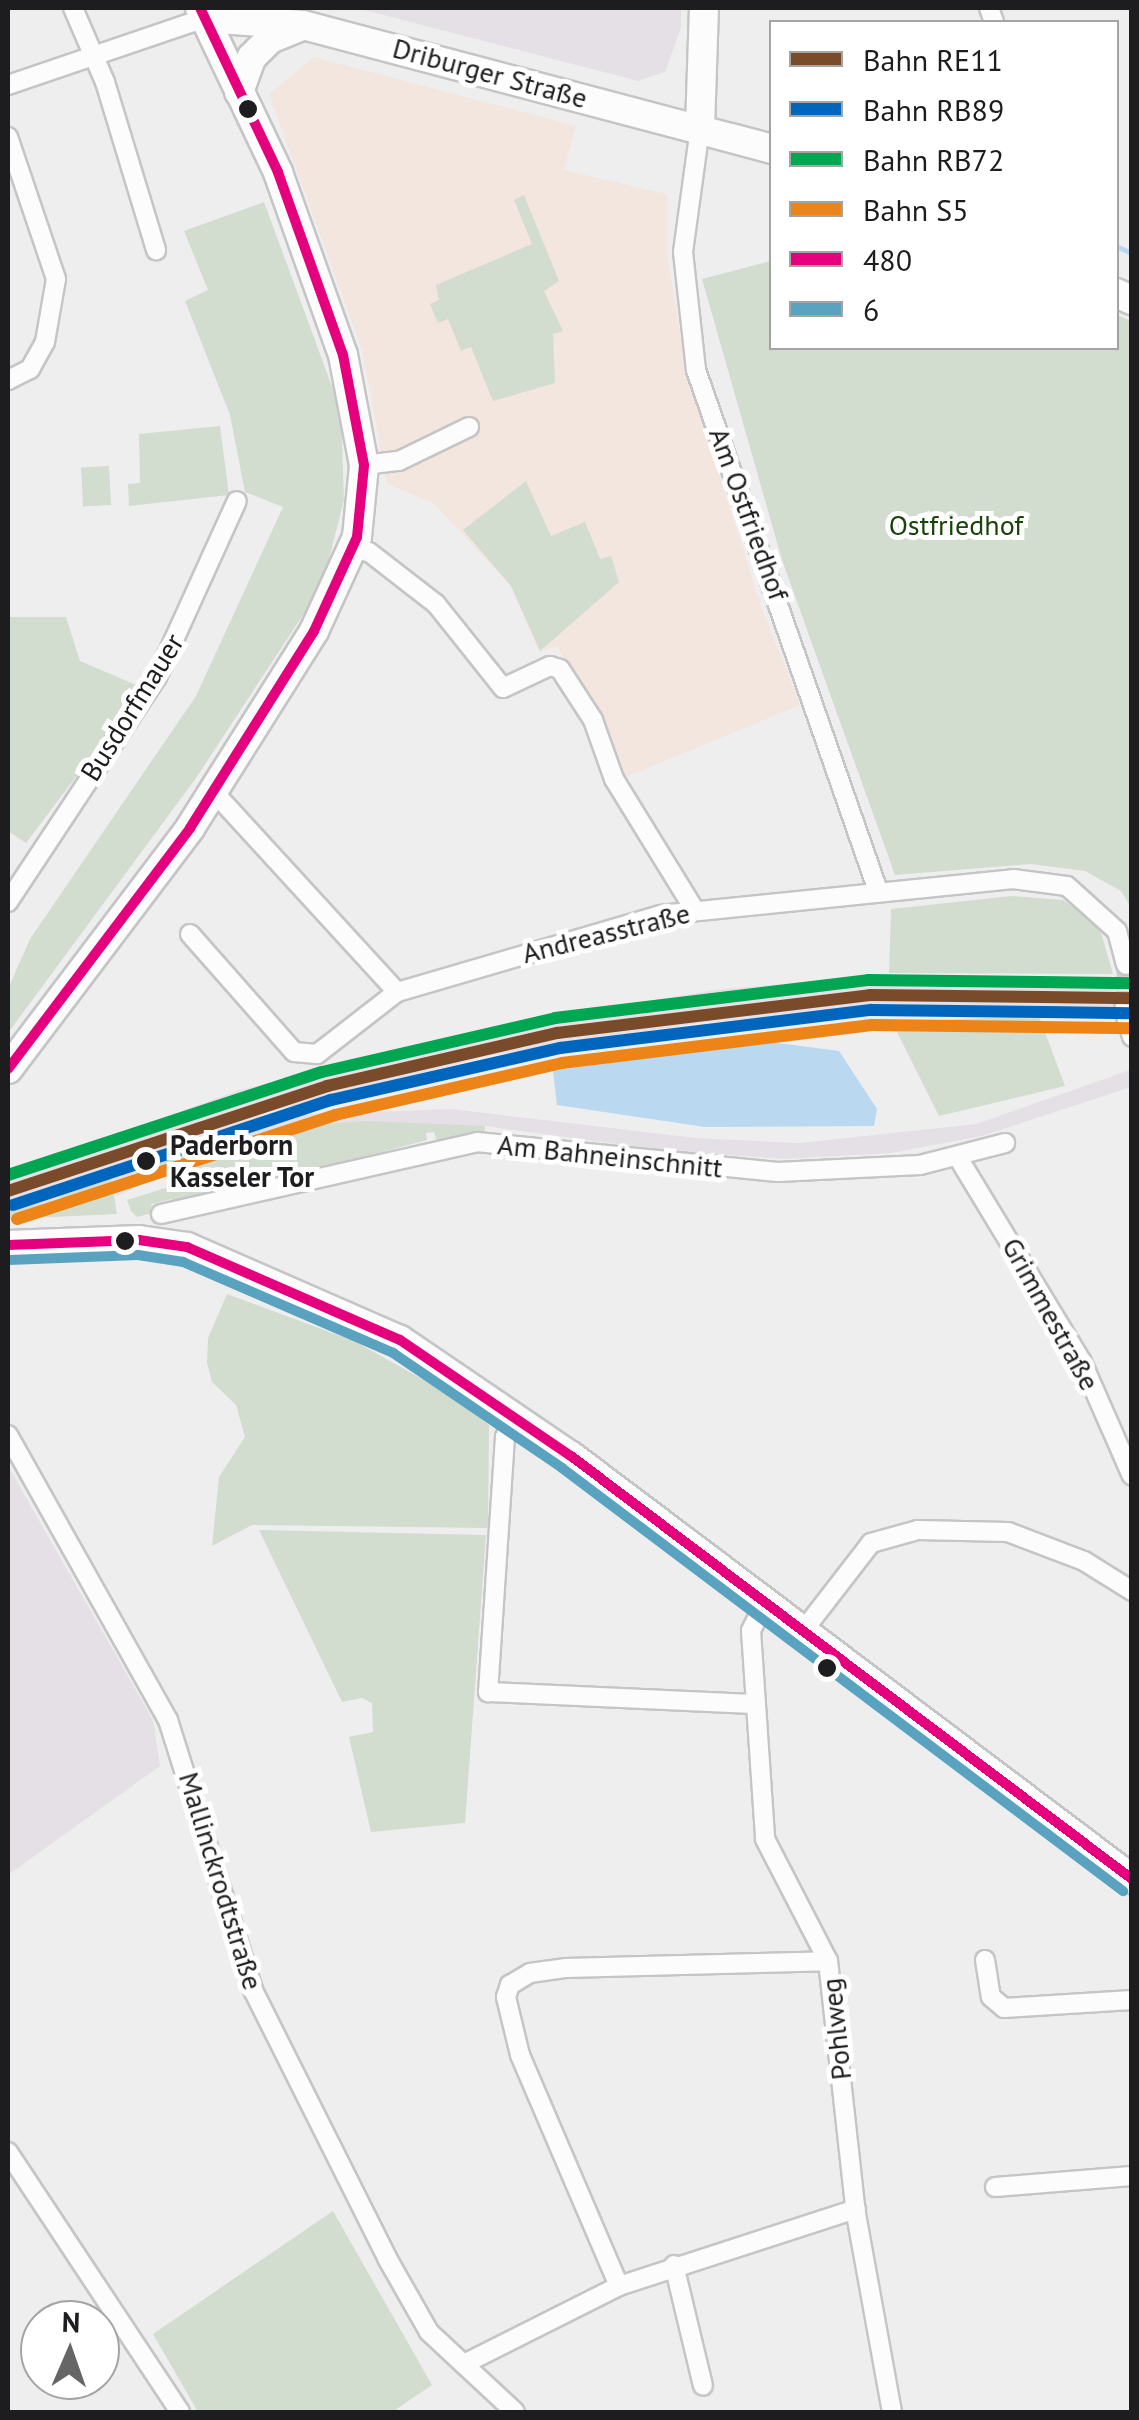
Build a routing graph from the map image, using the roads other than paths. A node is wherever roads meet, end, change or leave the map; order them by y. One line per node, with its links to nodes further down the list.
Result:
1 (72, 8): 5 (street)
2 (704, 8): 8 (main road)
3 (202, 13): 4 (main road, Driburger Straße); 5 (street); 7 (main road)
4 (304, 25): 7 (main road); 8 (main road, Driburger Straße)
5 (92, 56): 6 (street); 11 (street)
6 (8, 86)
7 (239, 92): 14 (main road)
8 (700, 128): 10 (main road, Driburger Straße); 18 (street, Am Ostfriedhof)
9 (8, 138): 12 (street)
10 (769, 148)
11 (156, 250)
12 (8, 380)
13 (469, 427): 14 (street)
14 (364, 464): 16 (main road)
15 (237, 501): 19 (street, Busdorfmauer)
16 (353, 549): 17 (main road); 20 (street)
17 (212, 790): 23 (street); 26 (main road)
18 (878, 891): 20 (street, Andreasstraße); 22 (street, Andreasstraße)
19 (8, 902)
20 (694, 909): 23 (street, Andreasstraße)
21 (190, 934): 23 (street, Andreasstraße)
22 (1126, 965)
23 (397, 992)
24 (1124, 1009): 25 (street)
25 (1132, 1037)
26 (8, 1069)
27 (1005, 1144): 28 (street, Am Bahneinschnitt)
28 (959, 1159): 29 (street, Am Bahneinschnitt); 33 (street, Grimmestraße)
29 (161, 1214)
30 (8, 1245): 31 (main road)
31 (517, 1416): 35 (main road); 37 (street)
32 (8, 1434): 48 (street, Mallinckrodtstraße)
33 (1132, 1476)
34 (1132, 1591): 36 (street)
35 (766, 1602): 36 (main road); 37 (street, Pohlweg)
36 (803, 1631): 38 (main road)
37 (755, 1704): 40 (street, Pohlweg)
38 (1132, 1879)
39 (985, 1960): 41 (street)
40 (828, 1961): 45 (street, Pohlweg); 47 (street)
41 (1132, 2000)
42 (8, 2152): 50 (street)
43 (1132, 2176): 44 (street)
44 (995, 2187)
45 (856, 2209): 46 (street); 52 (street, Pohlweg)
46 (674, 2266): 47 (street); 49 (street)
47 (620, 2286): 48 (street)
48 (464, 2364): 51 (street, Mallinckrodtstraße)
49 (703, 2386)
50 (180, 2412)
51 (515, 2412)
52 (892, 2412)

